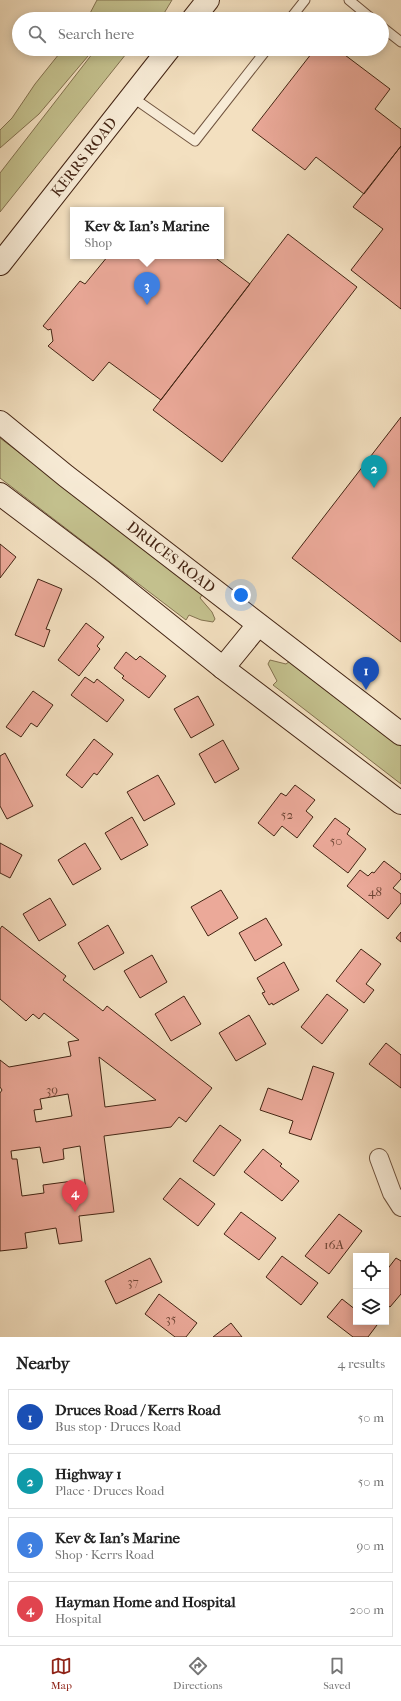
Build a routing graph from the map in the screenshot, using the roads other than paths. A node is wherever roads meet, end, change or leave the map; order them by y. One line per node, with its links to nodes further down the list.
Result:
1 (208, 0): 4 (main road)
2 (305, 0): 5 (lane)
3 (349, 0): 6 (lane)
4 (199, 12)
5 (296, 12)
6 (364, 12)
7 (389, 33): 8 (lane)
8 (401, 42)
9 (162, 56): 11 (main road, KERRS ROAD)
10 (262, 56): 11 (lane)
11 (130, 96): 12 (main road, KERRS ROAD)
12 (0, 264)
13 (0, 422): 15 (main road, DRUCES ROAD)
14 (0, 494): 16 (main road)
15 (258, 625): 16 (main road); 17 (main road, DRUCES ROAD)
16 (223, 668): 18 (main road)
17 (401, 734)
18 (401, 803)
19 (379, 1158): 20 (street)
20 (401, 1207)

